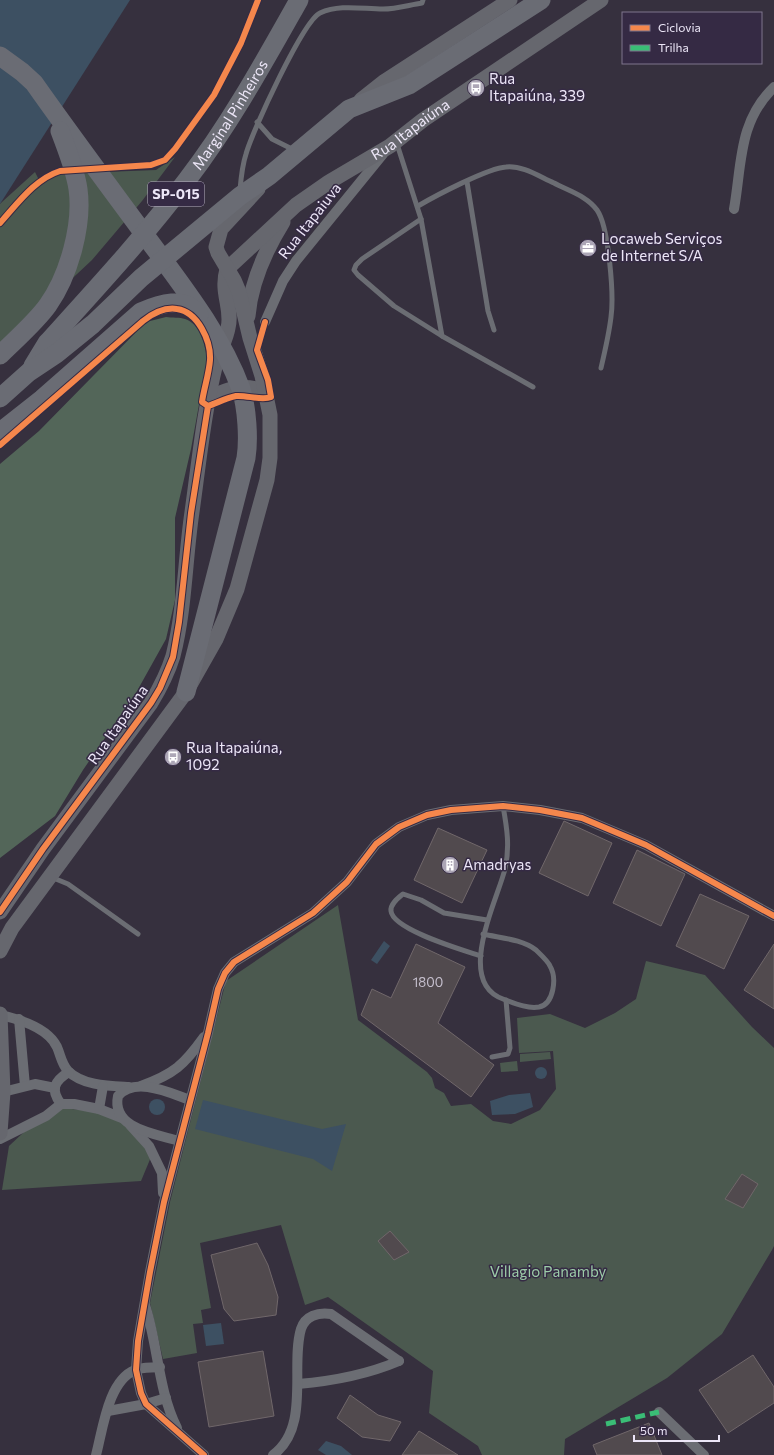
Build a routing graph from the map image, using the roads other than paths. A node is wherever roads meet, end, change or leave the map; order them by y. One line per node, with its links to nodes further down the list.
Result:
1 (299, 0): 31 (highway, Marginal Pinheiros / SP-015)
2 (429, 0): 6 (lane)
3 (510, 0): 10 (main road)
4 (541, 0): 10 (highway)
5 (601, 0): 12 (main road, Rua Itapaiúna)
6 (422, 1): 11 (lane)
7 (0, 56): 9 (highway)
8 (774, 87): 19 (street)
9 (49, 106): 28 (highway); 37 (highway)
10 (349, 109): 13 (highway)
11 (257, 122): 13 (lane); 16 (lane)
12 (393, 144): 17 (main road, Rua Itapaiúna); 18 (lane); 24 (street, Rua Itapaiuva)
13 (298, 152): 14 (highway)
14 (269, 176): 16 (highway); 21 (main road)
15 (467, 182): 18 (lane); 26 (lane); 30 (lane)
16 (240, 196): 31 (highway)
17 (296, 205): 22 (main road, Rua Itapaiúna); 25 (main road)
18 (418, 206): 20 (lane)
19 (734, 209)
20 (421, 219): 27 (lane); 27 (lane)
21 (221, 229): 22 (main road); 23 (main road)
22 (241, 256): 23 (main road, Rua Itapaiúna)
23 (227, 269): 25 (main road); 29 (main road, Rua Itapaiúna)
24 (265, 322)
25 (247, 325): 33 (main road)
26 (494, 330)
27 (442, 336): 32 (lane)
28 (0, 355)
29 (216, 361): 35 (main road, Rua Itapaiúna); 36 (highway)
30 (601, 368)
31 (29, 372): 34 (highway, SP-015)
32 (533, 387)
33 (266, 393): 35 (main road); 37 (main road)
34 (0, 398)
35 (209, 398): 40 (main road, Rua Itapaiúna)
36 (0, 432)
37 (186, 692): 39 (main road)
38 (503, 806): 41 (street); 42 (lane); 50 (street)
39 (50, 876): 43 (lane); 45 (main road)
40 (0, 912)
41 (774, 916)
42 (487, 920): 44 (lane); 46 (lane)
43 (138, 934)
44 (484, 934): 46 (lane); 47 (lane)
45 (0, 951)
46 (480, 956): 47 (lane)
47 (506, 1000): 51 (lane)
48 (0, 1015): 49 (street); 58 (main road)
49 (19, 1019): 52 (street); 53 (street)
50 (208, 1032): 56 (street); 59 (street)
51 (492, 1057)
52 (69, 1072): 54 (street); 57 (street)
53 (25, 1086): 57 (street); 58 (street)
54 (104, 1086): 55 (street); 61 (street)
55 (129, 1087): 56 (street); 62 (street)
56 (140, 1087): 59 (street)
57 (55, 1088): 60 (street)
58 (3, 1092): 64 (main road)
59 (190, 1100): 66 (street)
60 (62, 1104): 61 (street); 65 (street)
61 (99, 1109): 62 (street)
62 (122, 1118): 63 (street)
63 (130, 1125): 66 (street); 67 (street)
64 (0, 1133)
65 (0, 1139)
66 (179, 1141): 67 (street)
67 (164, 1202): 68 (street)
68 (145, 1305): 69 (street); 70 (street)
69 (160, 1367): 70 (street); 72 (street)
70 (136, 1370): 73 (street); 74 (street)
71 (298, 1384): 71 (street); 79 (street)
72 (166, 1398): 73 (street); 76 (street)
73 (146, 1404): 74 (street); 76 (street)
74 (108, 1411): 77 (street)
75 (659, 1412): 80 (street)
76 (179, 1433): 78 (street)
77 (96, 1455)
78 (204, 1455)
79 (273, 1455)
80 (704, 1455)

